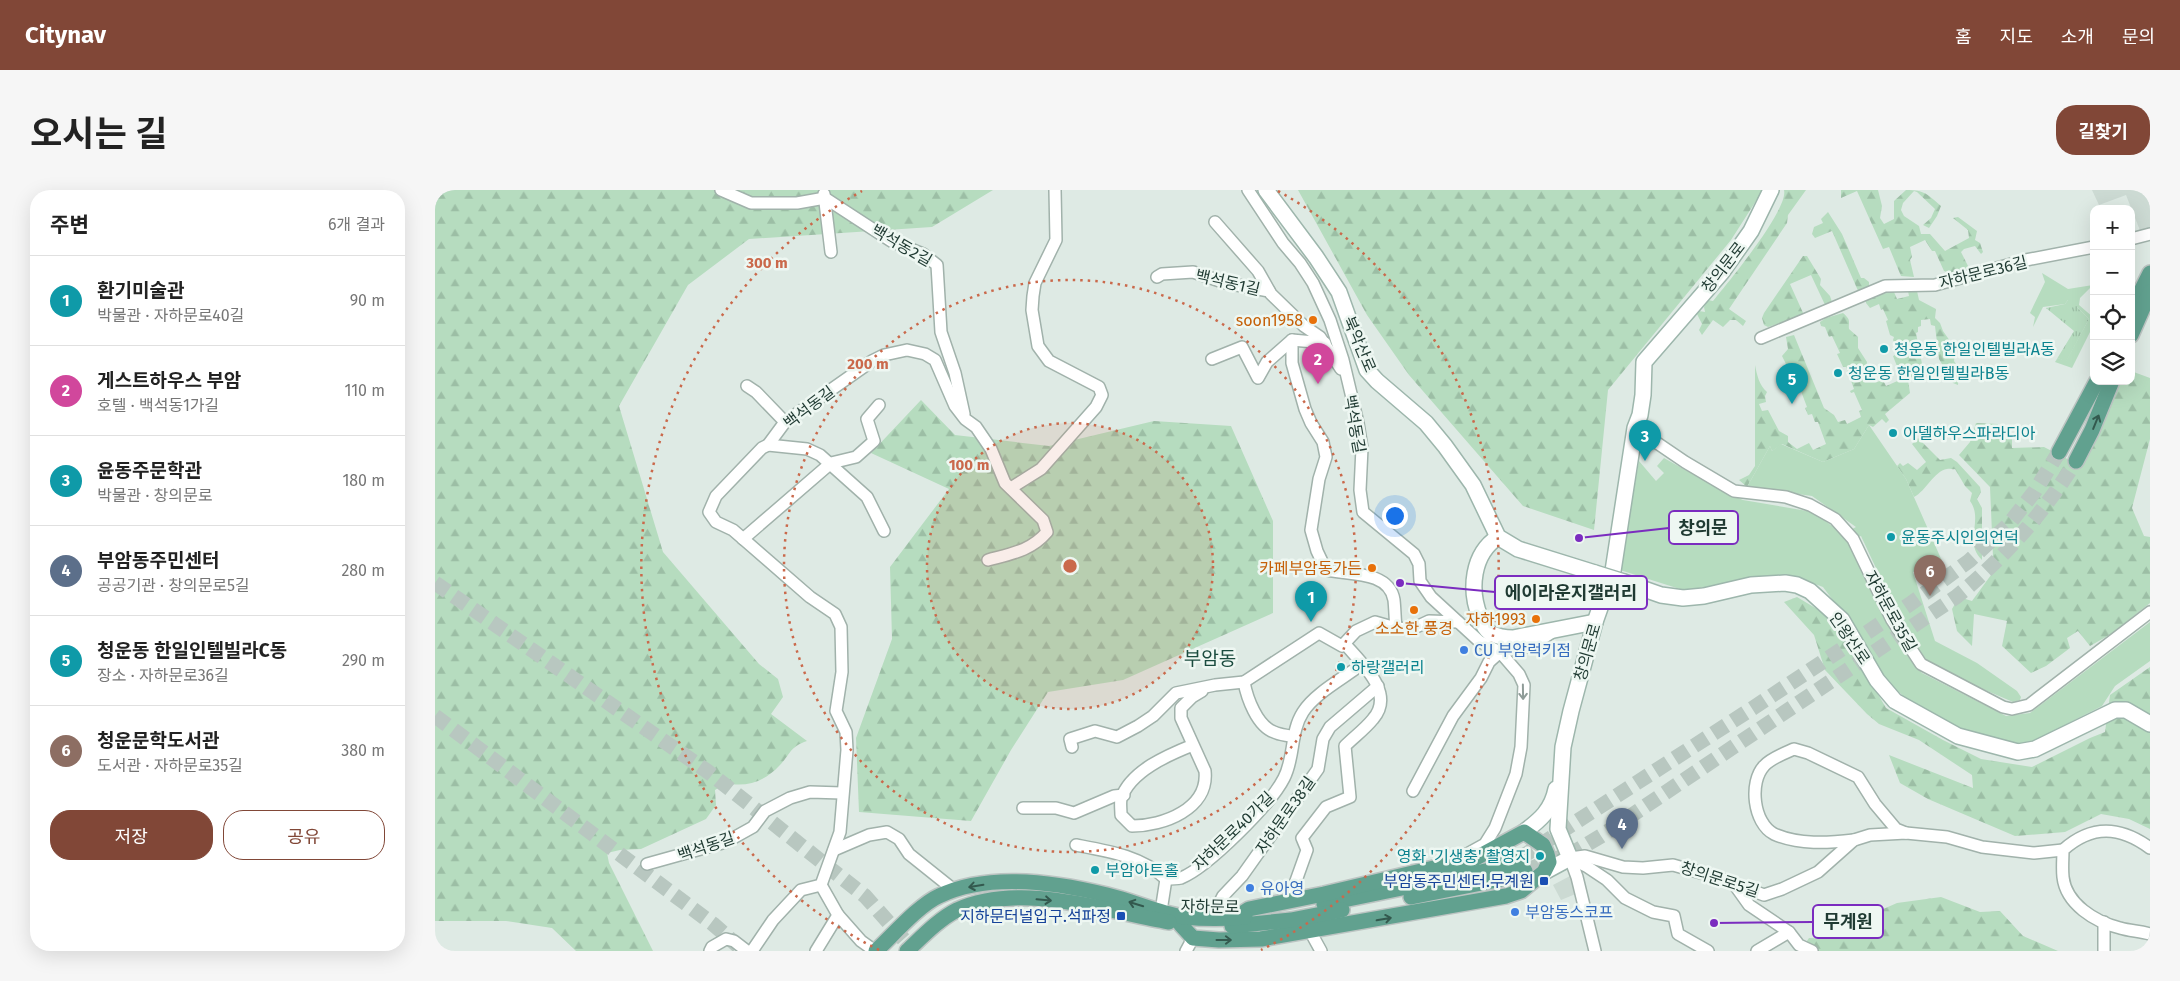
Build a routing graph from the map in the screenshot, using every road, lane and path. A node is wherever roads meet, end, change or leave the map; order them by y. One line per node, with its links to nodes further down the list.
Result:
1 (721, 190): 6 (street)
2 (1055, 190): 34 (street)
3 (1247, 190): 22 (street, 백석동길)
4 (1266, 190): 36 (street, 북악산로)
5 (1771, 190): 29 (street, 창의문로)
6 (824, 194): 11 (street); 27 (street, 백석동2길)
7 (1215, 222): 14 (street, 백석동1길)
8 (2150, 234): 9 (street)
9 (2135, 238)
10 (2090, 248): 18 (street, 자하문로36길)
11 (831, 252)
12 (2150, 273): 16 (main road)
13 (1157, 277): 14 (street, 백석동1길)
14 (1269, 291): 20 (street, 백석동1길)
15 (2150, 292): 17 (main road)
16 (2135, 302)
17 (2135, 325)
18 (1761, 338)
19 (1292, 340): 20 (street); 21 (street); 42 (street)
20 (1325, 343): 22 (street, 백석동1길)
21 (1212, 359)
22 (1346, 377): 40 (street, 백석동길)
23 (2095, 385): 31 (main road)
24 (2110, 385): 32 (main road, one-way to 24)
25 (747, 386): 28 (street)
26 (879, 405): 33 (street)
27 (965, 418): 28 (street, 백석동길); 34 (street, 백석동길)
28 (785, 422): 30 (street, 백석동길)
29 (1635, 428): 39 (street, 자하문로35길); 41 (street, 창의문로)
30 (768, 445): 33 (street, 백석동길); 37 (street, 백석동길)
31 (2059, 452)
32 (2076, 461)
33 (831, 463): 35 (street, 백석동길); 37 (street)
34 (1011, 488): 38 (street, 백석동길)
35 (884, 531)
36 (1499, 538): 43 (street); 50 (street, 인왕산로, bridge)
37 (743, 539): 56 (street, 백석동길)
38 (988, 560)
39 (2150, 612)
40 (1458, 622): 42 (street); 45 (street, 백석동길)
41 (1595, 622): 43 (street); 54 (street, 창의문로)
42 (1396, 628): 44 (street)
43 (1557, 630): 45 (street)
44 (1345, 644): 46 (street); 47 (street)
45 (1500, 652): 55 (street); 73 (street, one-way to 73)
46 (1361, 664): 49 (street); 51 (street, 자하문로40가길)
47 (1244, 682): 48 (street); 51 (street)
48 (1215, 685): 52 (street); 53 (street)
49 (1378, 686): 73 (street); 76 (street, 자하문로38길)
50 (2150, 724)
51 (1294, 737): 69 (street, 자하문로40가길)
52 (1193, 745): 57 (street); 57 (street)
53 (1072, 747)
54 (1561, 782): 59 (street); 66 (street, 창의문로)
55 (1413, 791)
56 (842, 793): 64 (street, 백석동길); 67 (street, 백석동길)
57 (1124, 795): 58 (street)
58 (1023, 808)
59 (1524, 832): 68 (main road); 73 (main road)
60 (1906, 833): 61 (street, 창의문로5길); 61 (street); 65 (street, 창의문로5길)
61 (1854, 840): 70 (street, 창의문로5길)
62 (1076, 845): 69 (street)
63 (2150, 848): 65 (street, 창의문로5길)
64 (834, 850): 71 (street, 백석동길); 72 (street)
65 (2063, 850): 78 (street)
66 (1570, 858): 68 (street); 70 (street, 창의문로5길); 92 (street); 93 (street)
67 (647, 864)
68 (1544, 872): 81 (main road, one-way to 68)
69 (1166, 879): 74 (street)
70 (1734, 884): 80 (street)
71 (821, 885): 75 (street); 86 (street)
72 (954, 890): 74 (main road, 자하문로, one-way to 72); 88 (main road, 자하문로)
73 (1291, 900): 77 (main road)
74 (1161, 912): 76 (main road, 자하문로)
75 (838, 915): 87 (street); 88 (street)
76 (1212, 918): 77 (main road, 자하문로)
77 (1235, 918): 79 (main road, 자하문로)
78 (2104, 922): 82 (street); 96 (street)
79 (1181, 924): 83 (main road); 89 (main road, 자하문로, one-way to 79)
80 (1789, 932): 94 (street); 95 (street)
81 (1311, 934): 83 (main road, one-way to 81); 90 (street); 91 (street)
82 (2150, 934)
83 (1189, 944)
84 (710, 951): 85 (street)
85 (747, 951)
86 (751, 951)
87 (816, 951)
88 (876, 951)
89 (907, 951)
90 (1315, 951)
91 (1321, 951)
92 (1595, 951)
93 (1708, 951)
94 (1757, 951)
95 (1812, 951)
96 (2104, 951)

